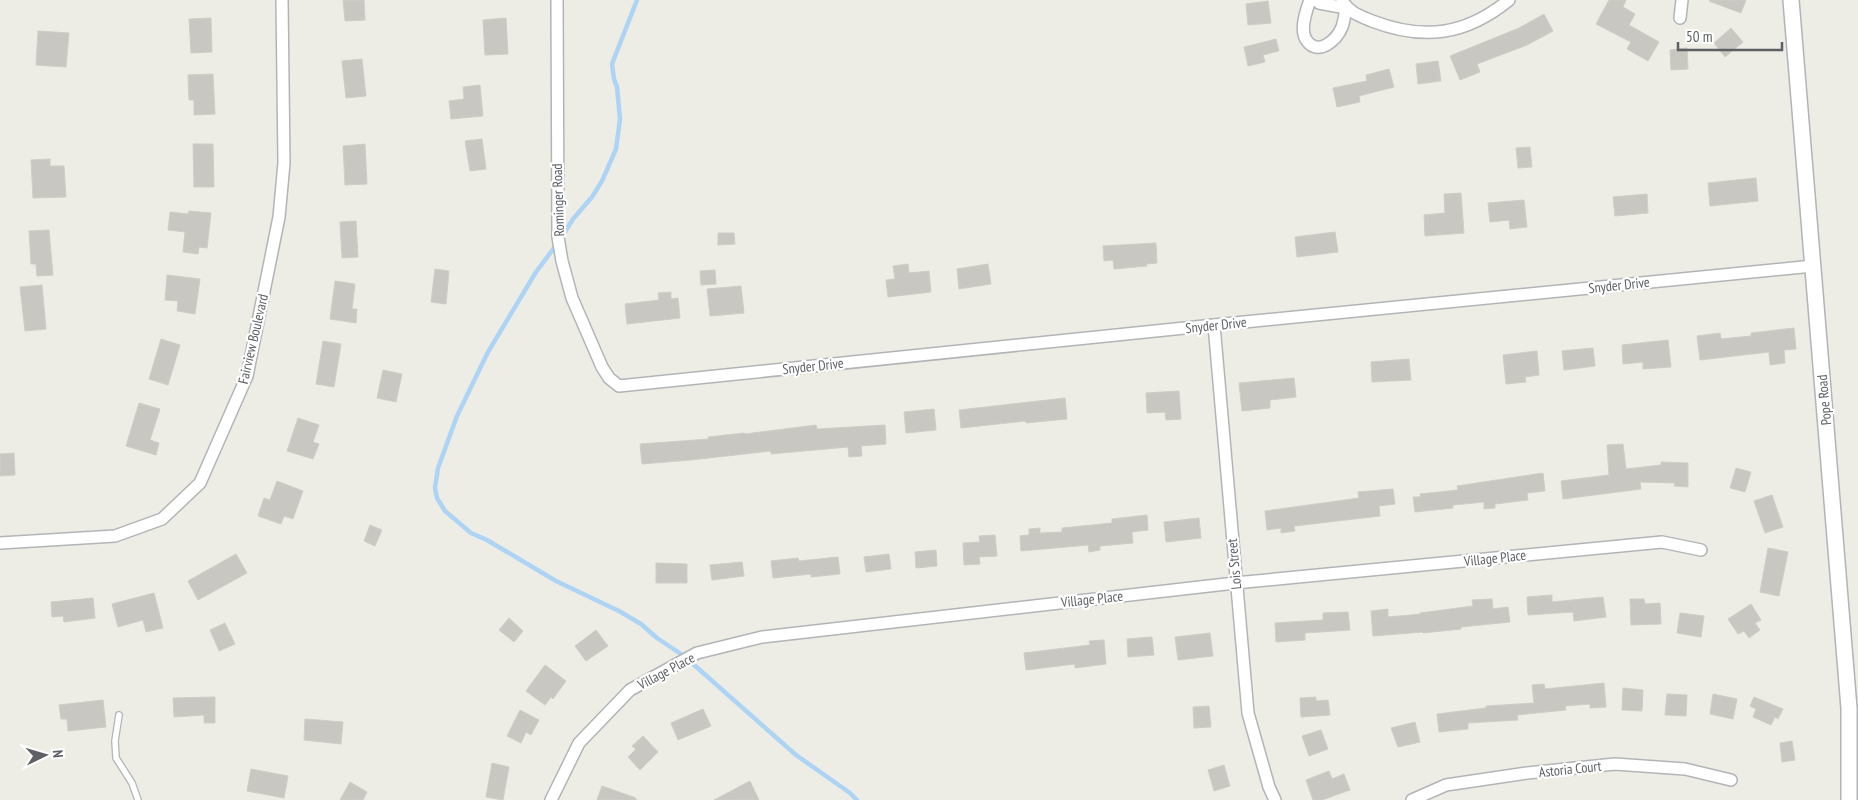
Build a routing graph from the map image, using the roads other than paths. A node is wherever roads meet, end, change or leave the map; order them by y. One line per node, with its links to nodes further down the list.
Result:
1 (282, 0): 13 (street, Fairview Boulevard)
2 (557, 0): 12 (street, Rominger Road)
3 (1310, 0): 8 (street)
4 (1317, 0): 8 (street)
5 (1509, 0): 8 (street)
6 (1682, 0): 9 (street)
7 (1791, 0): 10 (street, Pope Road)
8 (1344, 4)
9 (1680, 18)
10 (1813, 266): 11 (street, Snyder Drive); 22 (street, Pope Road)
11 (1214, 325): 12 (street, Snyder Drive); 15 (street, Lois Street)
12 (619, 386)
13 (0, 544)
14 (1701, 550): 15 (street, Village Place)
15 (1236, 583): 19 (street, Village Place); 20 (street, Lois Street)
16 (120, 715): 18 (lane)
17 (1731, 780): 21 (street, Astoria Court)
18 (138, 800)
19 (551, 800)
20 (1275, 800)
21 (1412, 800)
22 (1849, 800)

